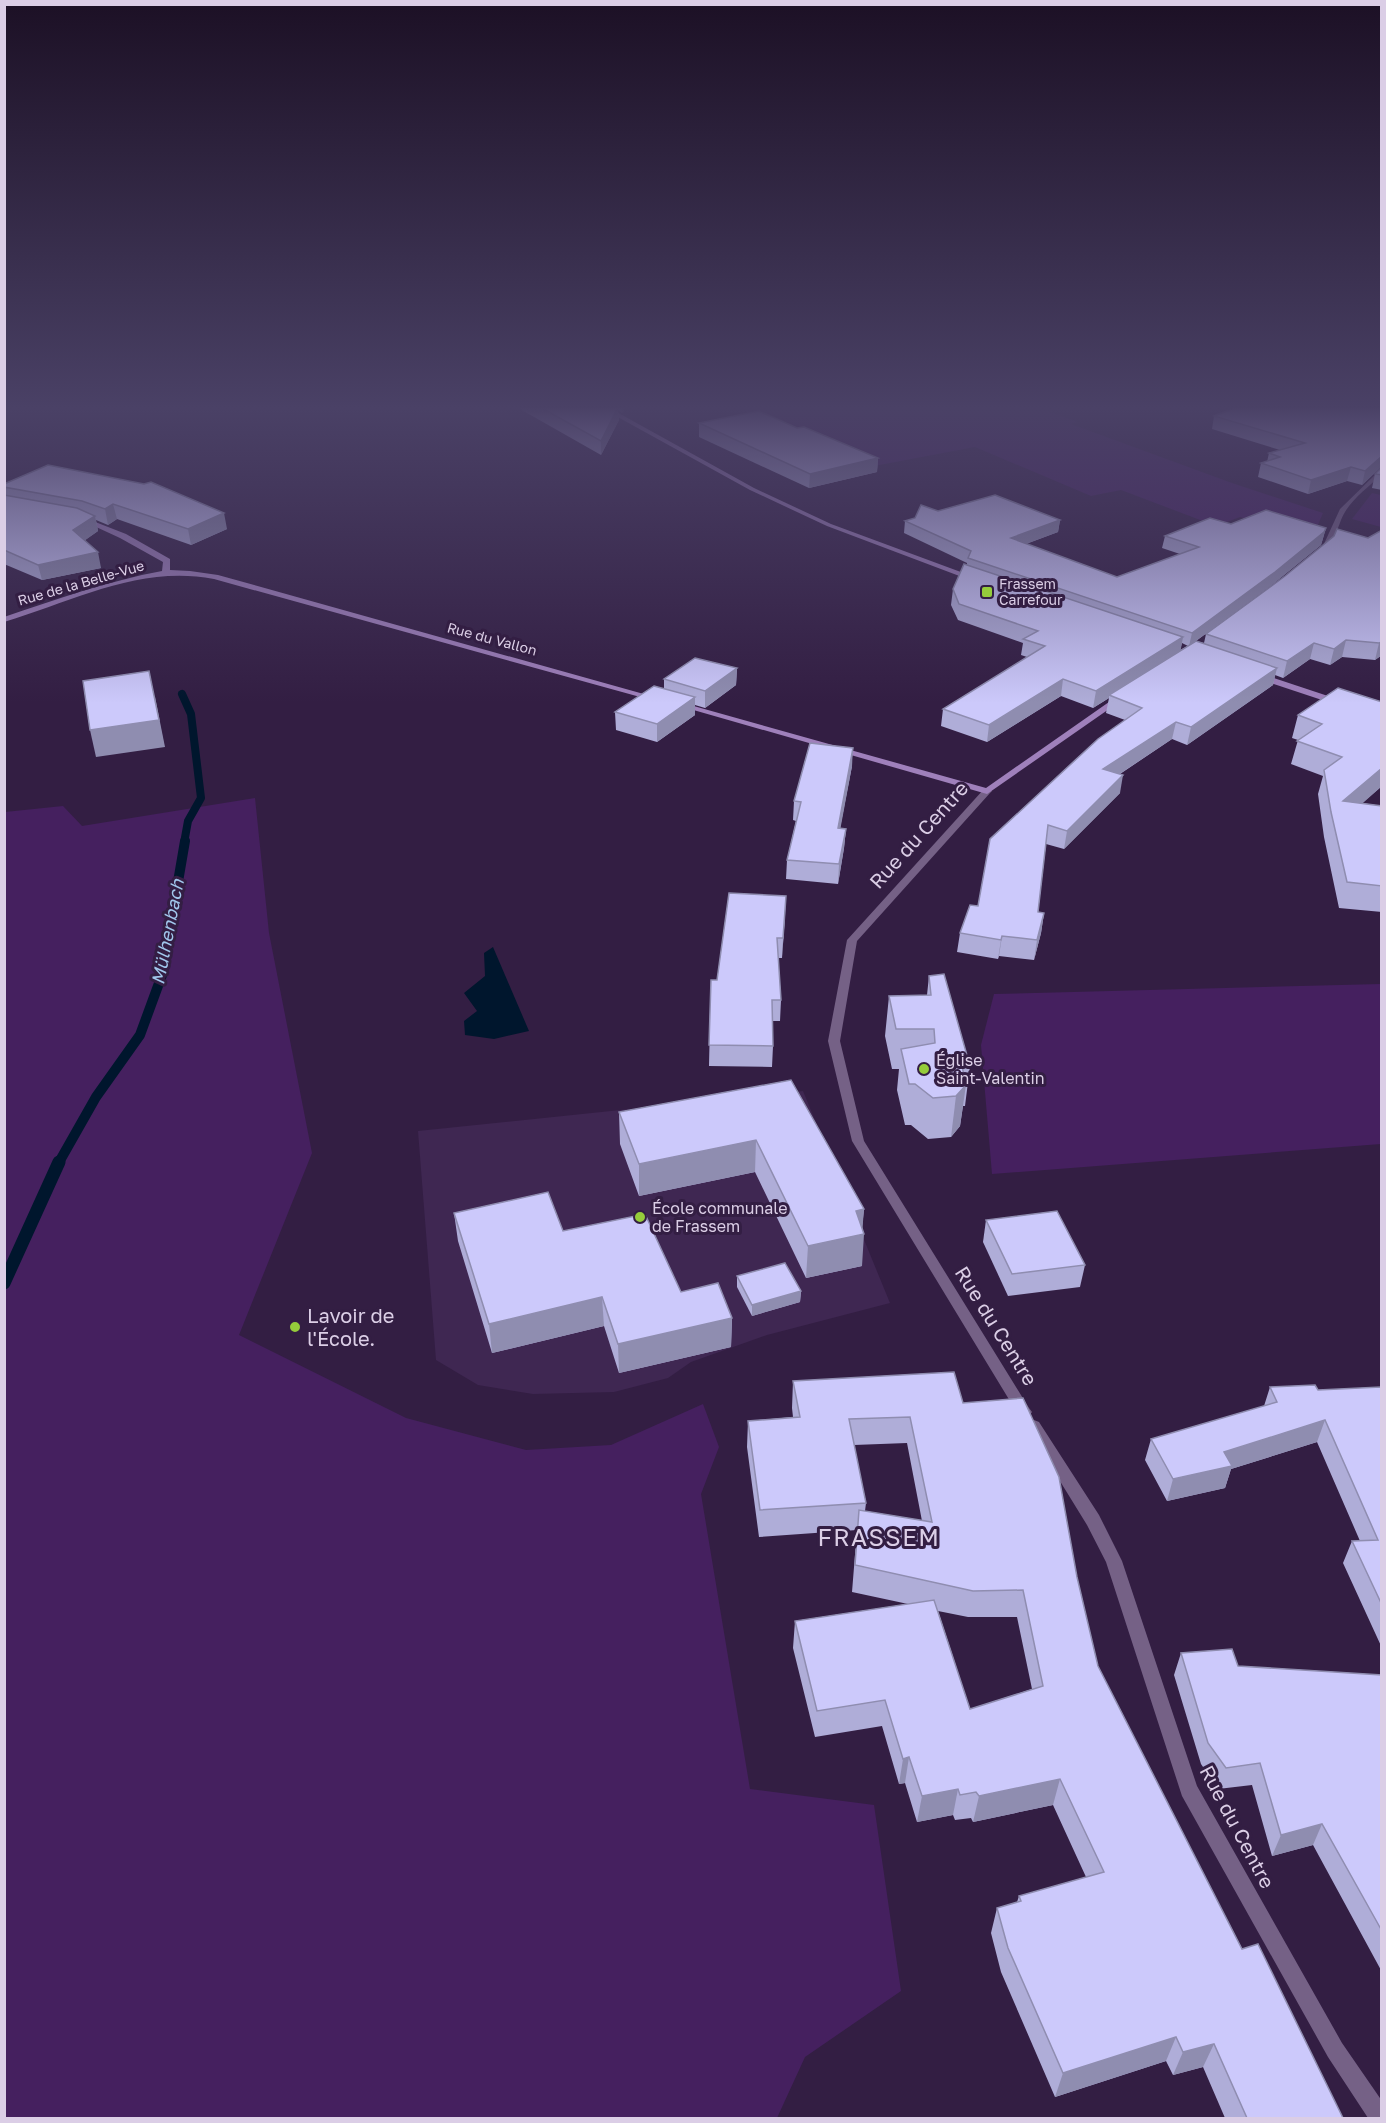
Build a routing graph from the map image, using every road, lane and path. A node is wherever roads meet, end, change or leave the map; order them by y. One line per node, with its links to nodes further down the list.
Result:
1 (784, 504): 6 (street)
2 (1348, 504): 4 (street)
3 (72, 517): 5 (street)
4 (1317, 554)
5 (166, 573): 7 (street, Rue de la Belle-Vue); 10 (street, Rue du Vallon)
6 (985, 582)
7 (4, 620)
8 (1247, 671): 12 (street)
9 (1124, 695): 13 (street, Rue du Centre)
10 (663, 700)
11 (674, 704): 13 (street)
12 (1348, 706)
13 (987, 791): 14 (street, Rue du Centre)
14 (1380, 2118)

